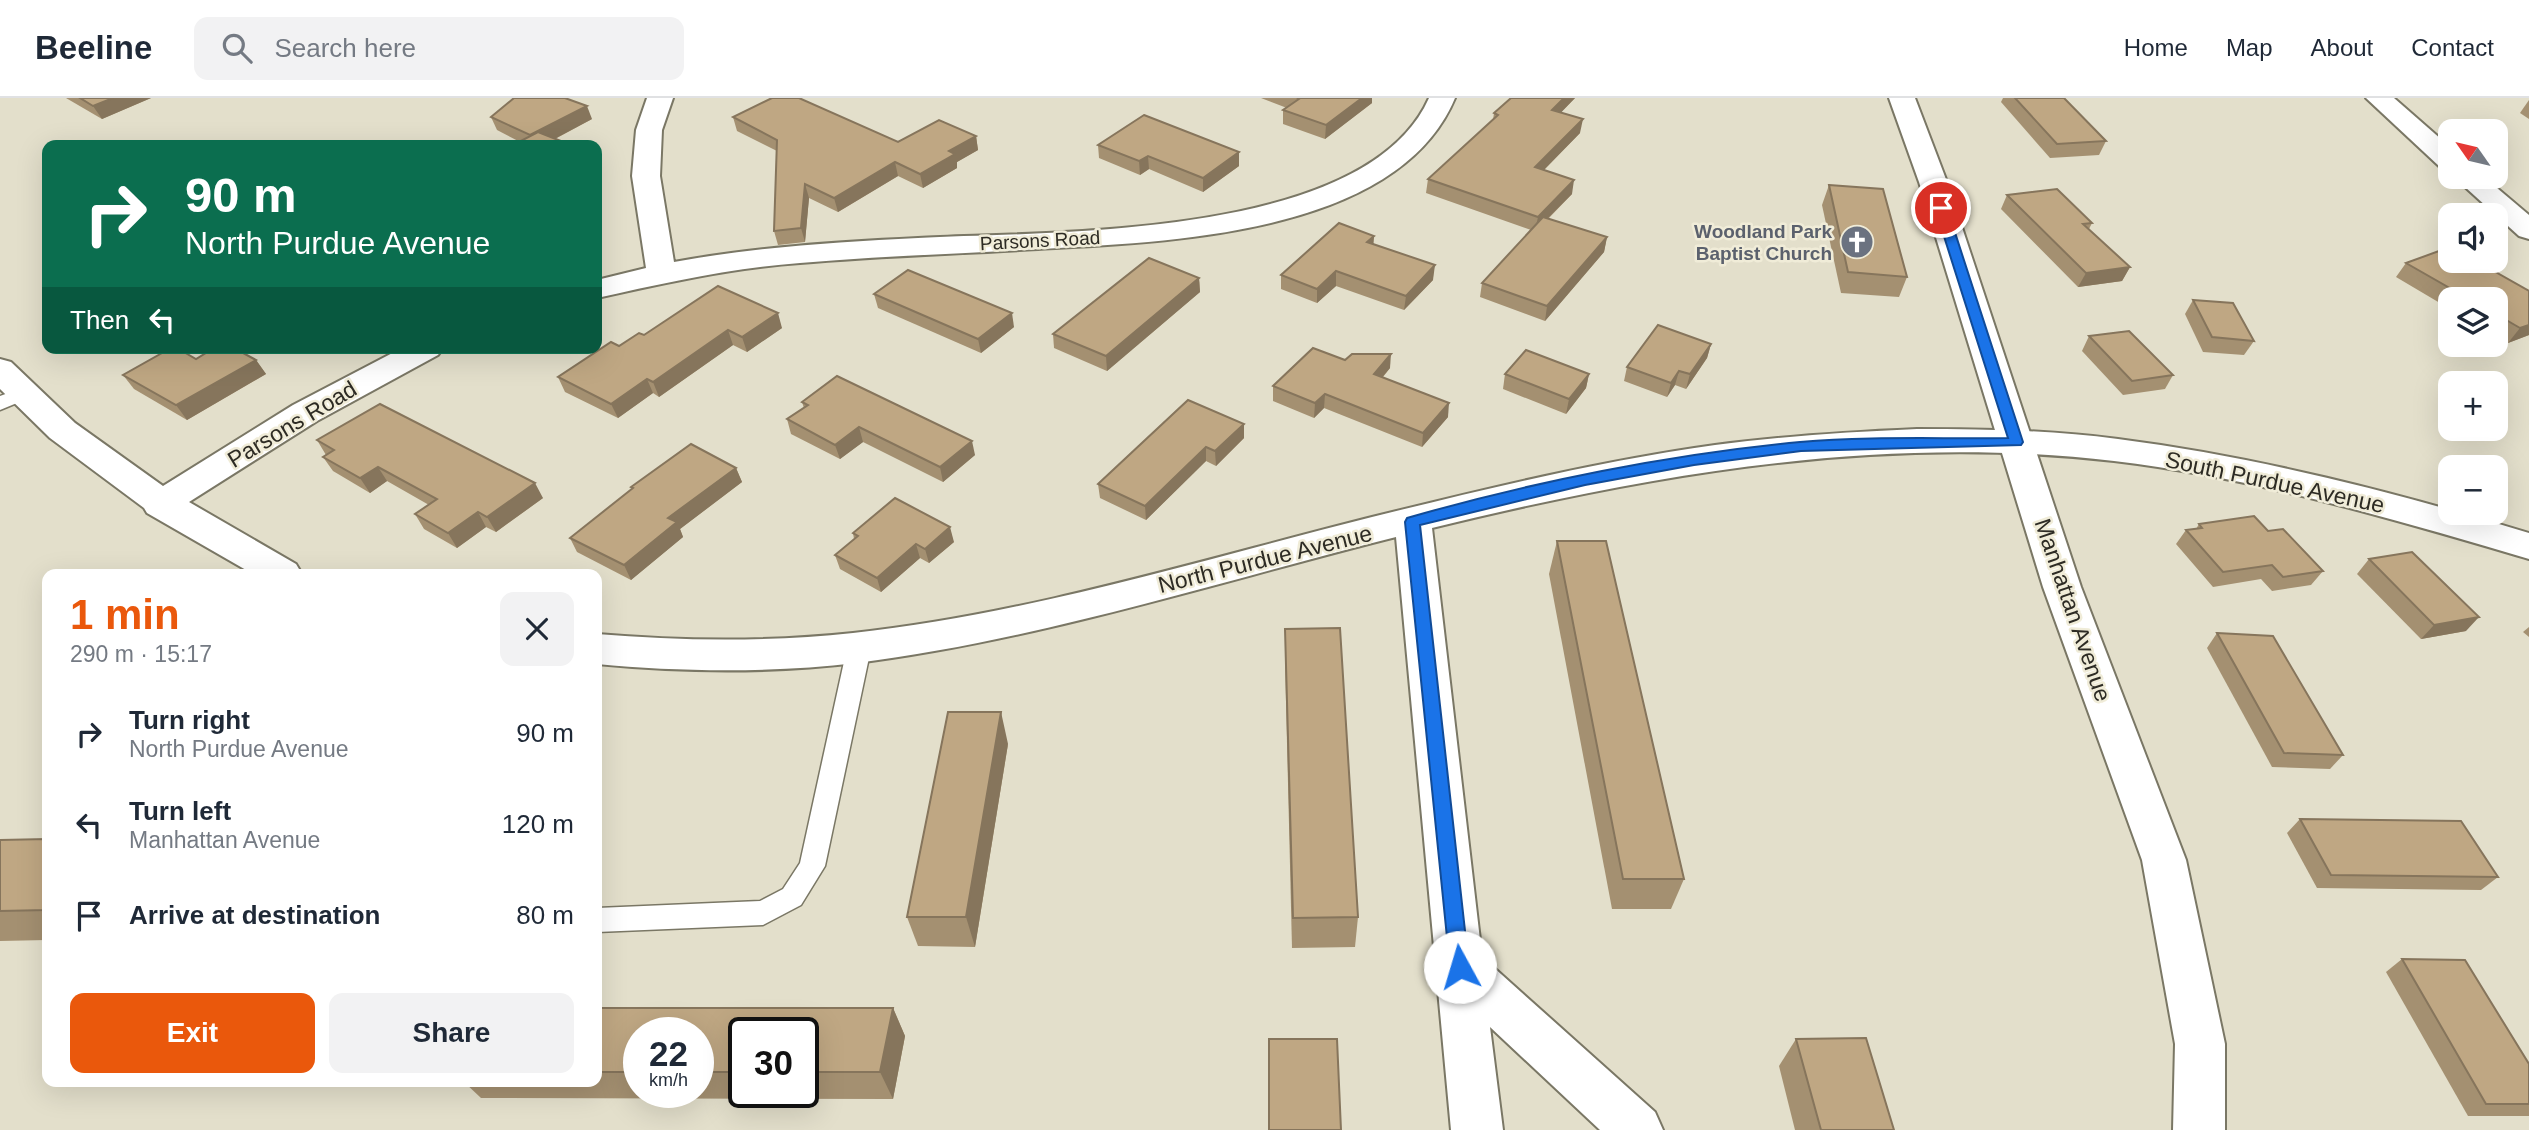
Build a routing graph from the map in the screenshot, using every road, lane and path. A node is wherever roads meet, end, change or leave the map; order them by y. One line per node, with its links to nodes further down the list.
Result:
1 (660, 98): 8 (street)
2 (1442, 98): 8 (street, Parsons Road)
3 (1902, 98): 12 (street, Manhattan Avenue)
4 (2379, 98): 5 (street)
5 (2438, 150)
6 (2482, 189): 7 (street)
7 (2529, 230)
8 (661, 271): 9 (street, Parsons Road)
9 (602, 288)
10 (416, 354): 13 (street, Parsons Road)
11 (7, 389): 13 (street)
12 (2016, 442): 14 (street, North Purdue Avenue); 15 (street, South Purdue Avenue); 23 (street, Manhattan Avenue)
13 (160, 504): 16 (street)
14 (1413, 522): 17 (street, North Purdue Avenue); 20 (street)
15 (2529, 546)
16 (274, 569)
17 (859, 648): 18 (street, North Purdue Avenue); 19 (lane)
18 (602, 649)
19 (602, 920)
20 (1460, 967): 21 (street); 22 (street)
21 (1478, 1130)
22 (1637, 1130)
23 (2199, 1130)

